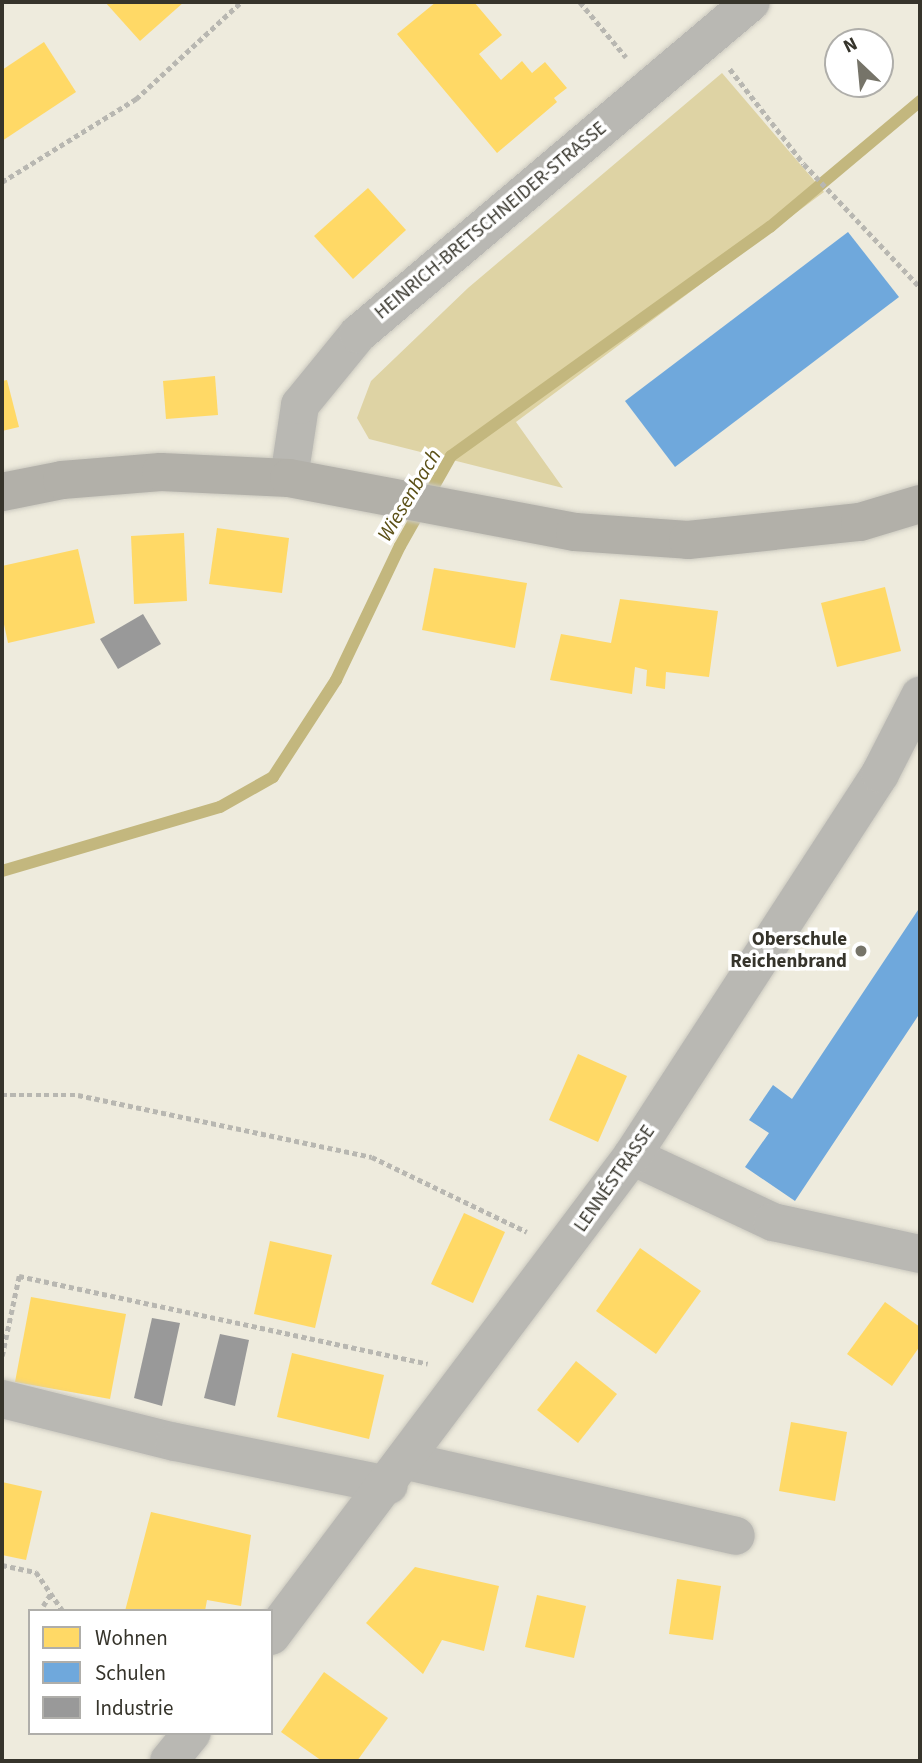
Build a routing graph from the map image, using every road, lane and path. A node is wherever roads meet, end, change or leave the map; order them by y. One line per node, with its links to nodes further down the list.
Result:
1 (241, 2): 6 (path)
2 (580, 2): 5 (path)
3 (751, 2): 4 (street, HEINRICH-BRETSCHNEIDER-STRASSE)
4 (705, 38): 5 (street, HEINRICH-BRETSCHNEIDER-STRASSE); 7 (path)
5 (650, 86): 8 (street, HEINRICH-BRETSCHNEIDER-STRASSE)
6 (2, 183)
7 (920, 287)
8 (289, 478): 9 (main road); 10 (main road)
9 (2, 492)
10 (920, 504)
11 (920, 696): 13 (street, LENNÉSTRASSE)
12 (2, 1095): 14 (path)
13 (632, 1156): 14 (street, LENNÉSTRASSE); 15 (street)
14 (565, 1250): 17 (street, LENNÉSTRASSE)
15 (920, 1254)
16 (2, 1356): 17 (path)
17 (473, 1374): 19 (street, LENNÉSTRASSE)
18 (2, 1399): 19 (street)
19 (398, 1473): 20 (street); 25 (street, LENNÉSTRASSE)
20 (736, 1536)
21 (2, 1565): 22 (path)
22 (51, 1593): 23 (path); 24 (path)
23 (43, 1606)
24 (62, 1609)
25 (273, 1633)
26 (190, 1735): 27 (street)
27 (169, 1761)

